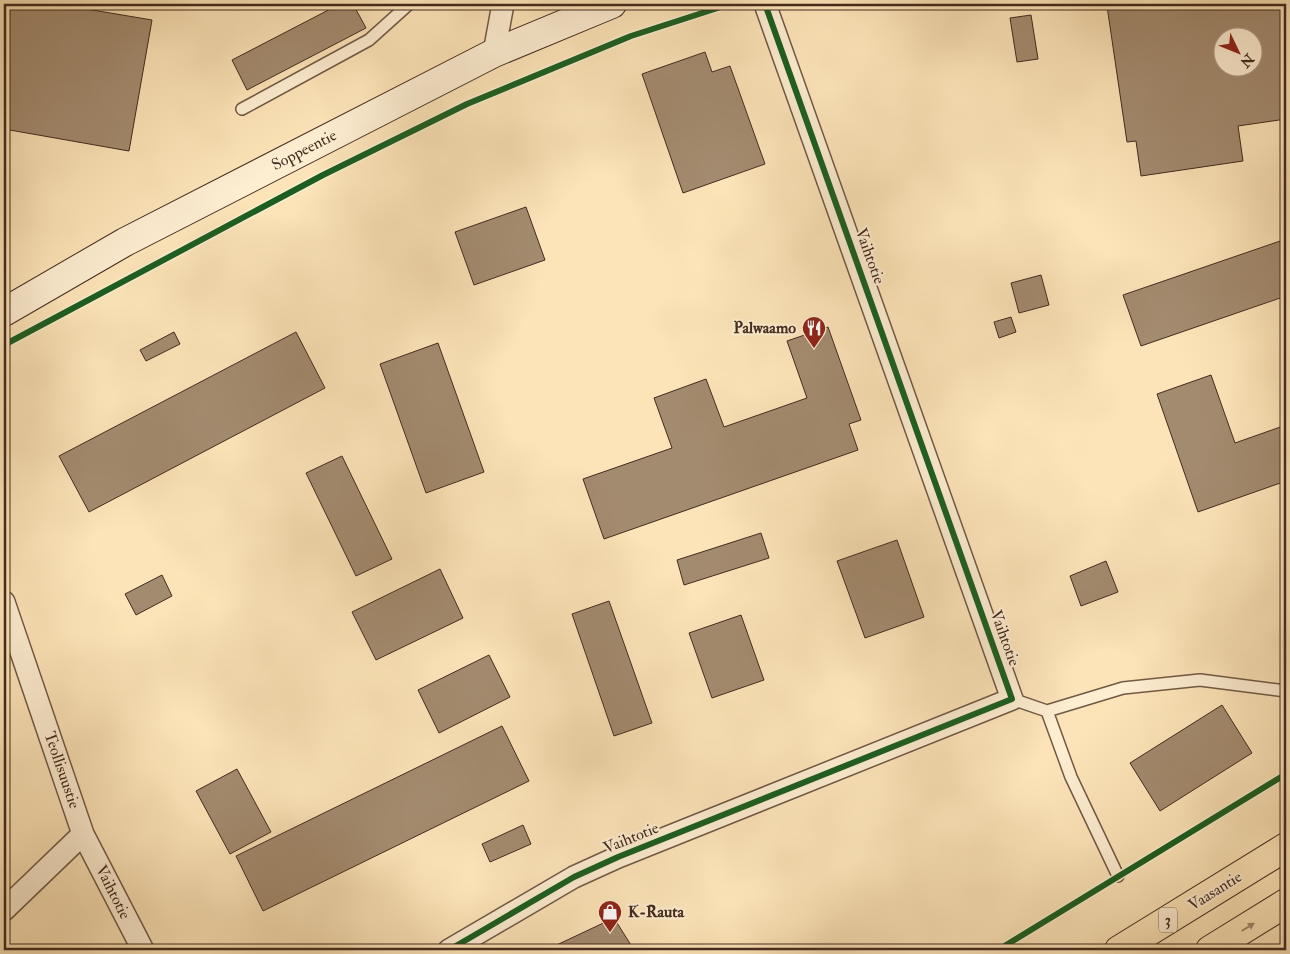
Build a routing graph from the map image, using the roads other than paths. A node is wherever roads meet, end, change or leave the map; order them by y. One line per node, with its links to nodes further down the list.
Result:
1 (409, 4): 6 (lane)
2 (503, 4): 5 (street)
3 (612, 4): 5 (main road, Soppeentie)
4 (765, 4): 10 (street, Vaihtotie)
5 (494, 53): 7 (main road, Soppeentie)
6 (242, 109)
7 (4, 312)
8 (4, 602): 12 (street, Teollisuustie)
9 (1286, 691): 11 (lane)
10 (1012, 699): 11 (lane); 18 (street, Vaihtotie)
11 (1047, 711): 14 (lane)
12 (83, 834): 16 (street); 17 (street, Vaihtotie)
13 (1286, 847): 19 (highway, Vaasantie / 3)
14 (1118, 876)
15 (1286, 903): 20 (highway, one-way to 15)
16 (4, 910)
17 (143, 950)
18 (449, 950)
19 (1119, 950)
20 (1210, 950)

